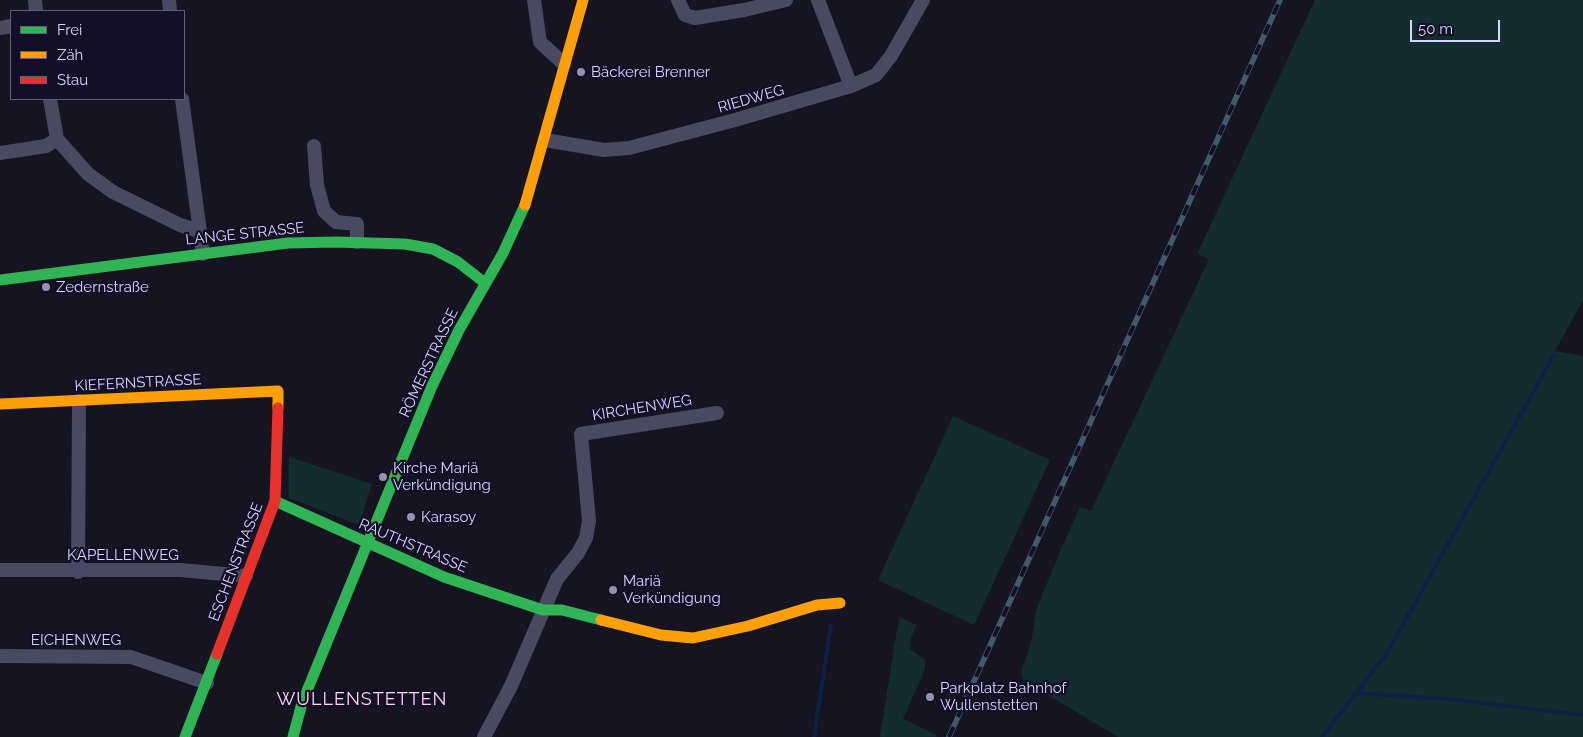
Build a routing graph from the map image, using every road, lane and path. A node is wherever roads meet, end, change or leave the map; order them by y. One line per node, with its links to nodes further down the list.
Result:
1 (534, 0): 7 (street)
2 (583, 0): 7 (street, RÖMERSTRASSE)
3 (678, 0): 4 (street)
4 (786, 0)
5 (818, 0): 8 (street)
6 (923, 0): 8 (street, RIEDWEG)
7 (564, 64): 12 (street, RÖMERSTRASSE)
8 (850, 86): 12 (street, RIEDWEG)
9 (50, 100): 11 (street)
10 (182, 100): 15 (street)
11 (57, 139): 14 (street); 15 (street)
12 (545, 140): 19 (street, RÖMERSTRASSE)
13 (314, 146): 16 (street)
14 (0, 154)
15 (199, 231): 17 (street)
16 (357, 242): 17 (street, LANGE STRASSE); 19 (street, LANGE STRASSE)
17 (203, 254): 18 (street, LANGE STRASSE)
18 (0, 280)
19 (485, 283): 25 (street, RÖMERSTRASSE)
20 (278, 391): 21 (street, KIEFERNSTRASSE); 24 (street, ESCHENSTRASSE)
21 (79, 401): 22 (street, KIEFERNSTRASSE); 27 (street)
22 (0, 404)
23 (717, 413): 30 (street, KIRCHENWEG)
24 (275, 501): 25 (street, RAUTHSTRASSE); 28 (street, ESCHENSTRASSE)
25 (367, 544): 30 (street, RAUTHSTRASSE); 34 (street, RÖMERSTRASSE)
26 (0, 570): 27 (street, KAPELLENWEG)
27 (78, 572): 28 (street, KAPELLENWEG)
28 (246, 576): 32 (street, ESCHENSTRASSE)
29 (840, 603): 30 (street, RAUTHSTRASSE)
30 (543, 610): 35 (street)
31 (0, 656): 32 (street, EICHENWEG)
32 (207, 683): 33 (street, ESCHENSTRASSE)
33 (185, 737)
34 (293, 737)
35 (484, 737)

